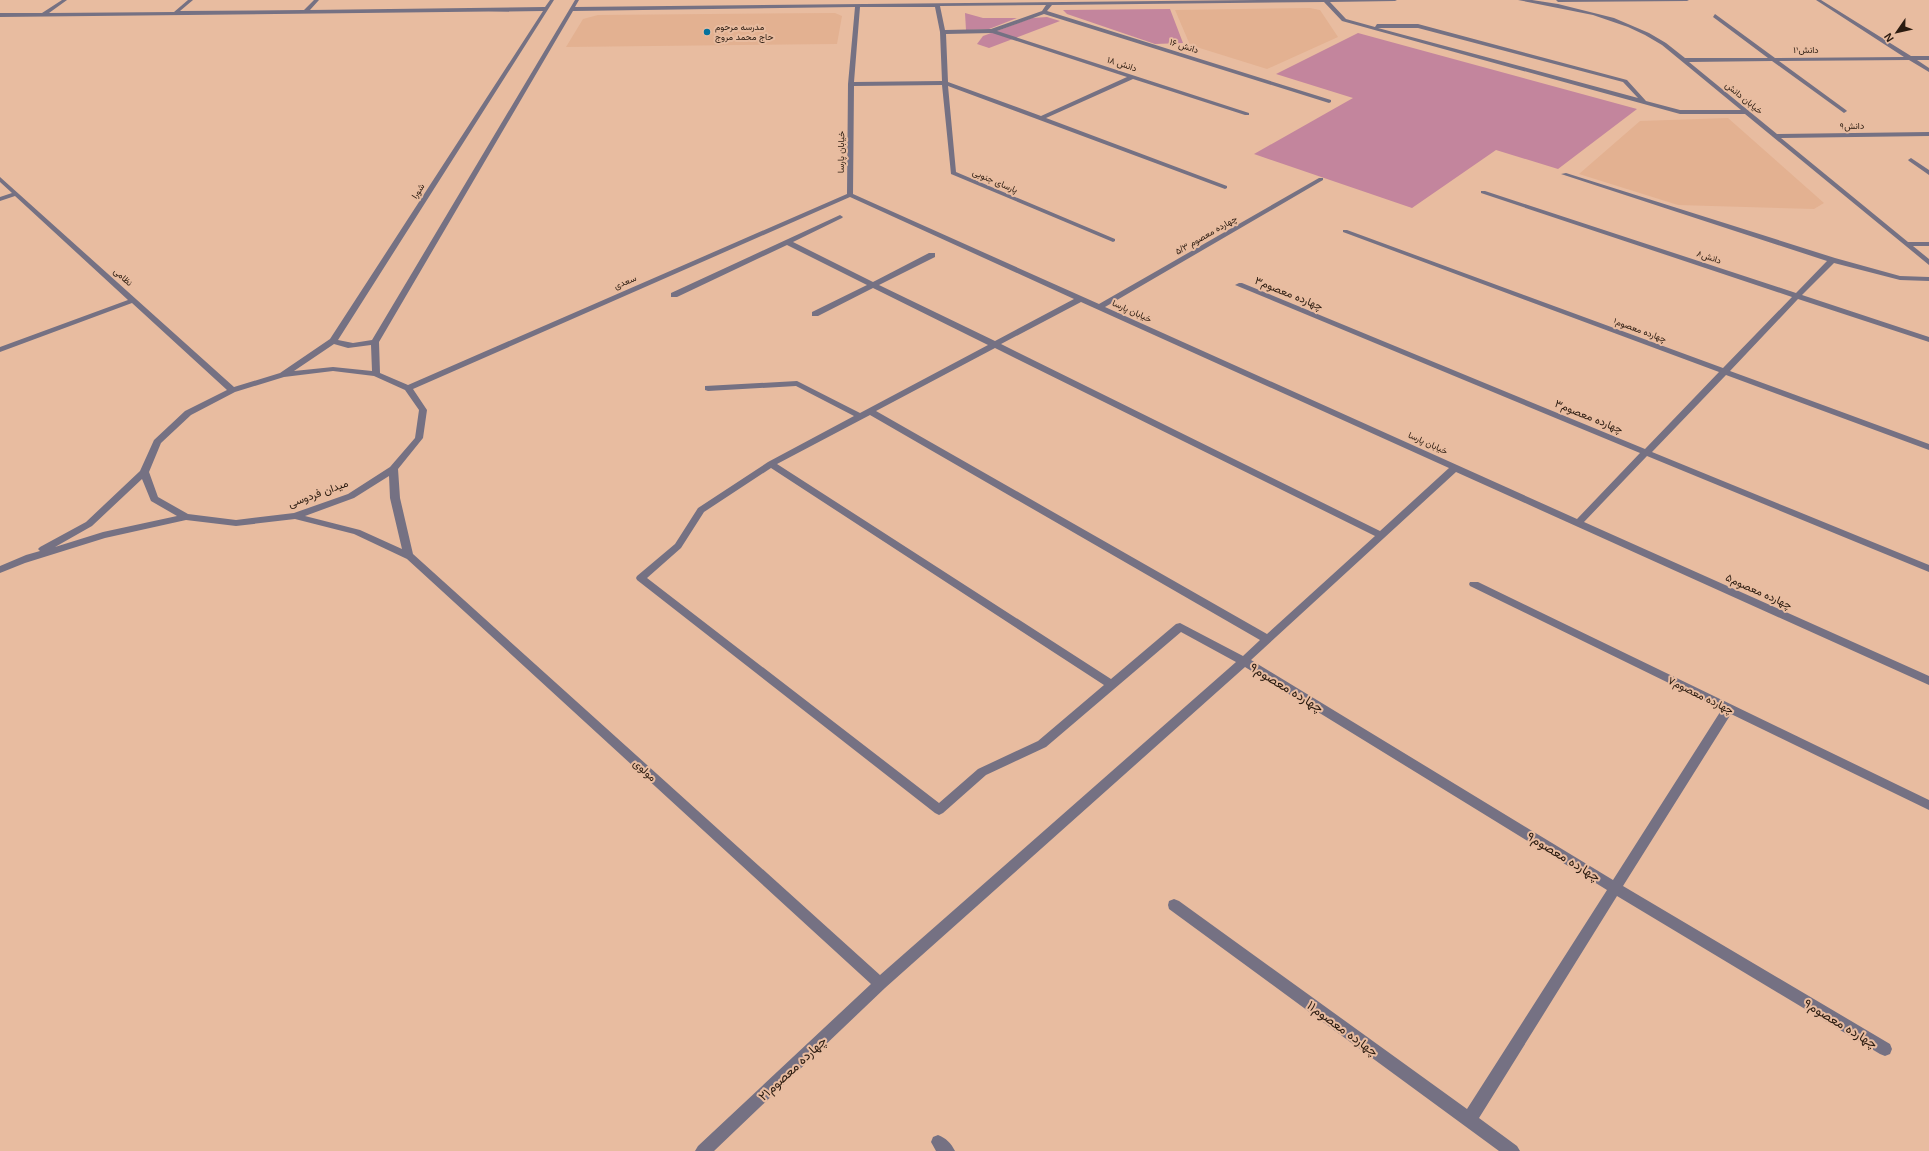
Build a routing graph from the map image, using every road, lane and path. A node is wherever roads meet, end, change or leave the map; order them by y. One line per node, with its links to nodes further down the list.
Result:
1 (66, 0): 23 (street)
2 (191, 0): 22 (street)
3 (317, 0): 20 (street)
4 (552, 0): 18 (street, شورا)
5 (577, 0): 19 (street)
6 (812, 0): 16 (street)
7 (1395, 0): 12 (street)
8 (1520, 0): 32 (street, خیابان دانش)
9 (1687, 0): 13 (street)
10 (1818, 0): 29 (street)
11 (1190, 1): 12 (street); 14 (street)
12 (1326, 1): 26 (street)
13 (1548, 1)
14 (1050, 4): 15 (street); 21 (street)
15 (937, 5): 17 (street); 28 (street)
16 (811, 6): 17 (street); 19 (street)
17 (858, 6): 36 (street, خیابان پارسا)
18 (546, 9): 20 (street); 73 (street, شورا)
19 (572, 9): 75 (street)
20 (305, 12): 22 (street)
21 (1044, 12): 27 (street); 37 (street, دانش ۱۶)
22 (174, 13): 23 (street)
23 (44, 14): 24 (street)
24 (0, 15)
25 (1715, 16): 31 (street)
26 (1363, 26): 38 (street); 38 (street)
27 (992, 31): 28 (street); 34 (street, دانش ۱۸)
28 (943, 32): 35 (street)
29 (1910, 58): 30 (street, دانش۱۱); 31 (street, دانش۱۱); 33 (street)
30 (1929, 58)
31 (1774, 59): 32 (street, دانش۱۱); 39 (street)
32 (1683, 60): 40 (street, خیابان دانش)
33 (1929, 70)
34 (1132, 77): 41 (street, دانش ۱۸); 42 (street)
35 (945, 83): 36 (street); 42 (street); 57 (street, پارسای جنوبی)
36 (851, 84): 53 (street, خیابان پارسا)
37 (1329, 101)
38 (1644, 102): 40 (street)
39 (1844, 111)
40 (1746, 112): 44 (street, خیابان دانش)
41 (1247, 114)
42 (1040, 119): 50 (street)
43 (1929, 134): 44 (street, دانش۹)
44 (1775, 136): 59 (street, خیابان دانش)
45 (1911, 160): 47 (street)
46 (1564, 174): 62 (street)
47 (1929, 174)
48 (0, 179): 52 (street, نظامی)
49 (1321, 179): 71 (street, چهارده معصوم ۵/۳)
50 (1225, 187)
51 (1483, 192): 68 (street, دانش۸)
52 (16, 194): 54 (street); 70 (street, نظامی)
53 (850, 195): 69 (street, خیابان پارسا); 81 (street, سعدی)
54 (0, 199)
55 (840, 217): 58 (street)
56 (1345, 231): 78 (street, چهارده معصوم۱)
57 (1113, 240)
58 (787, 242): 65 (street); 67 (street)
59 (1907, 244): 60 (street); 63 (street, خیابان دانش)
60 (1929, 244)
61 (932, 255): 65 (street)
62 (1832, 260): 64 (street); 68 (street)
63 (1929, 263)
64 (1929, 279)
65 (873, 284): 72 (street); 76 (street)
66 (1239, 285): 87 (street, چهارده معصوم۳)
67 (674, 295)
68 (1797, 296): 74 (street, دانش۸); 78 (street)
69 (1080, 299): 71 (street, خیابان پارسا); 76 (street)
70 (134, 300): 77 (street); 83 (street, نظامی)
71 (1099, 307): 89 (street, خیابان پارسا)
72 (815, 314)
73 (333, 340): 75 (street); 80 (street, شورا)
74 (1929, 340)
75 (375, 342): 79 (street)
76 (996, 344): 84 (street); 95 (street)
77 (0, 350)
78 (1725, 371): 86 (street, چهارده معصوم۱); 87 (street)
79 (376, 374): 80 (street); 81 (street)
80 (283, 375): 83 (street)
81 (408, 388): 90 (street, میدان فردوسی)
82 (708, 388): 85 (street)
83 (232, 390): 91 (street)
84 (870, 411): 85 (street); 101 (street)
85 (860, 416): 88 (street)
86 (1929, 446)
87 (1646, 453): 94 (street); 98 (street, چهارده معصوم۳)
88 (771, 464): 104 (street); 104 (street)
89 (1456, 467): 94 (street, خیابان پارسا); 95 (street, چهارده معصوم۲۱)
90 (393, 469): 92 (street, میدان فردوسی); 96 (street)
91 (144, 472): 93 (street, میدان فردوسی); 97 (street)
92 (295, 516): 93 (street, میدان فردوسی); 96 (street, مولوی)
93 (186, 517): 97 (street)
94 (1579, 522): 103 (street, چهارده معصوم۵)
95 (1380, 535): 101 (street, چهارده معصوم۲۱)
96 (410, 556): 109 (street, مولوی)
97 (23, 560): 99 (street)
98 (1929, 569)
99 (0, 570)
100 (1474, 584): 105 (street, چهارده معصوم۷)
101 (1267, 639): 102 (street, چهارده معصوم۲۱)
102 (1244, 661): 104 (street, چهارده معصوم۹); 107 (street, چهارده معصوم۹); 109 (street, چهارده معصوم۲۱)
103 (1929, 681)
104 (1111, 684)
105 (1729, 708): 106 (street, چهارده معصوم۷); 107 (street)
106 (1929, 805)
107 (1615, 888): 110 (street, چهارده معصوم۹); 111 (street)
108 (1174, 905): 111 (street, چهارده معصوم۱۱)
109 (880, 984): 112 (street, چهارده معصوم۲۱)
110 (1885, 1049)
111 (1469, 1120): 113 (street, چهارده معصوم۱۱)
112 (703, 1151)
113 (1512, 1151)

